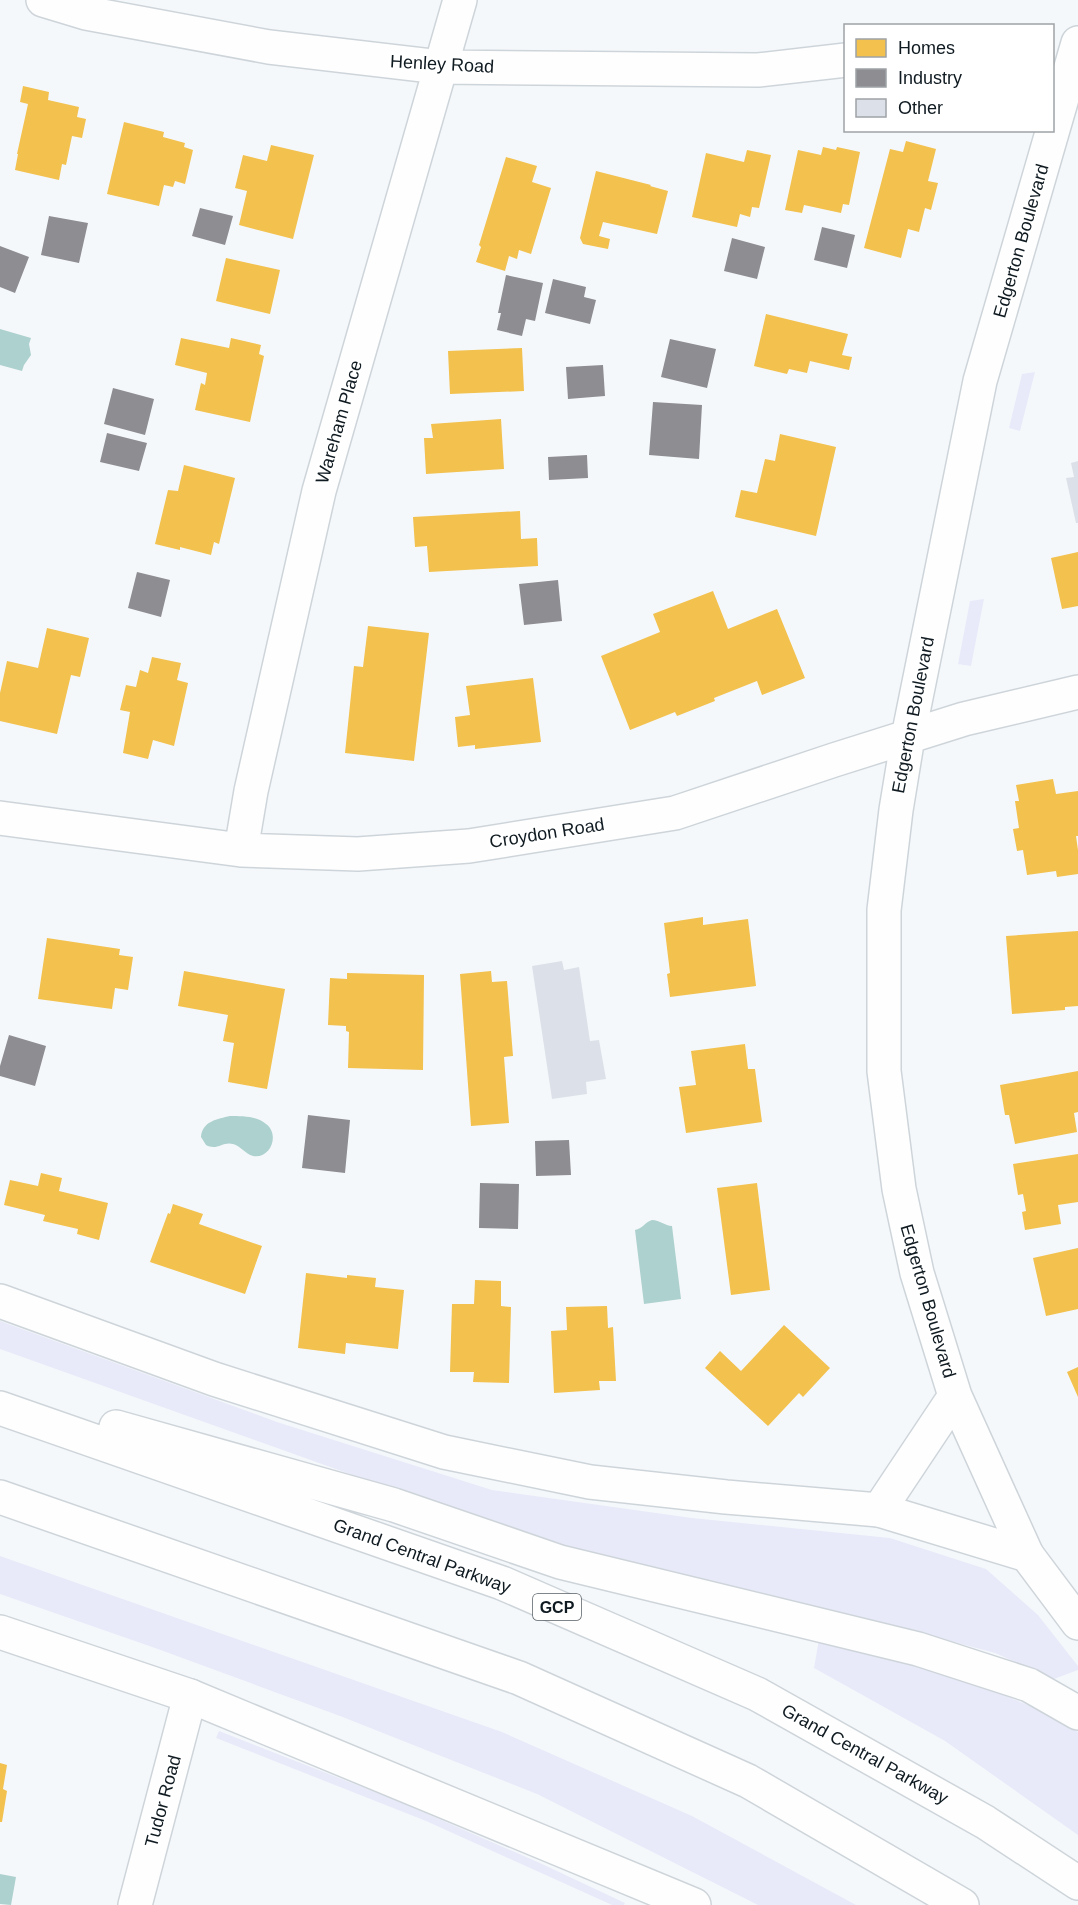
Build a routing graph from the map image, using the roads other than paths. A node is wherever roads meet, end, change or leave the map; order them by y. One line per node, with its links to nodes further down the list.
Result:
1 (43, 0): 7 (main road, Henley Road)
2 (460, 0): 7 (main road, Wareham Place)
3 (1078, 34): 4 (main road)
4 (1054, 37)
5 (1078, 43): 8 (main road, Edgerton Boulevard)
6 (844, 60): 7 (main road, Henley Road)
7 (440, 67): 13 (main road, Wareham Place)
8 (1054, 126)
9 (1052, 132): 11 (main road, Edgerton Boulevard)
10 (1078, 692): 11 (main road, Croydon Road)
11 (908, 737): 13 (main road, Croydon Road); 16 (main road, Edgerton Boulevard)
12 (0, 818): 13 (main road, Croydon Road)
13 (241, 850)
14 (0, 1301): 19 (main road)
15 (0, 1394): 24 (main road)
16 (955, 1396): 19 (main road, Edgerton Boulevard); 20 (main road, Edgerton Boulevard)
17 (0, 1408): 25 (main road, Grand Central Parkway / GCP)
18 (0, 1497): 28 (main road)
19 (879, 1510): 20 (main road)
20 (1027, 1556): 21 (main road)
21 (1078, 1623)
22 (0, 1632): 23 (main road)
23 (190, 1696): 26 (main road, Tudor Road); 27 (main road)
24 (1078, 1713)
25 (1078, 1883)
26 (135, 1905)
27 (693, 1905)
28 (962, 1905)

